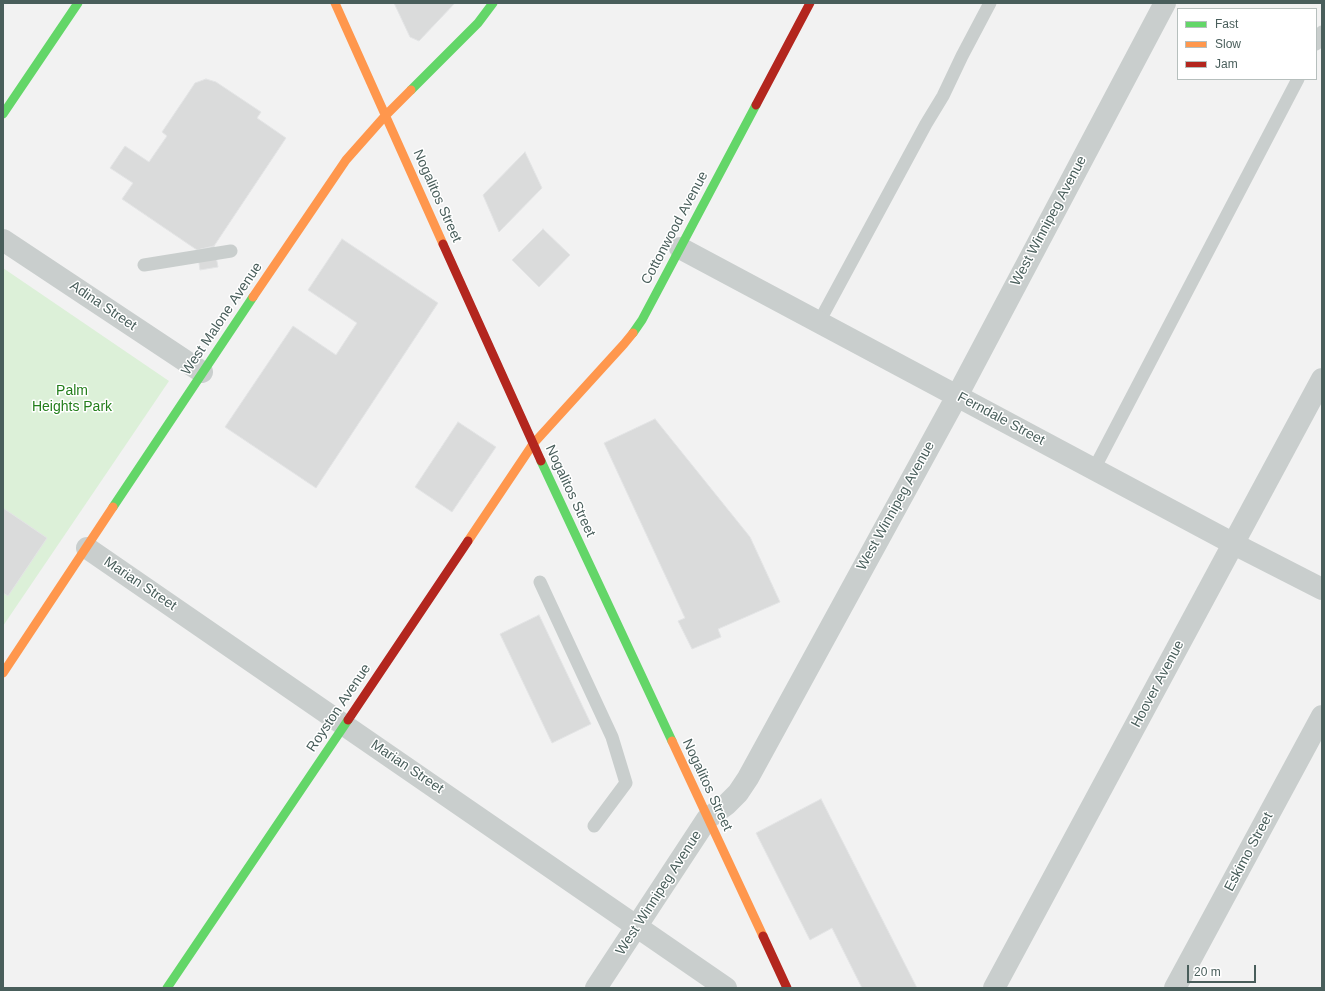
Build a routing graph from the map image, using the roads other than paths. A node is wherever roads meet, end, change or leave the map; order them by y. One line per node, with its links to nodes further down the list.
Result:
1 (78, 3): 10 (street)
2 (335, 3): 11 (street, Nogalitos Street)
3 (493, 3): 11 (street, West Malone Avenue)
4 (810, 3): 13 (street, Cottonwood Avenue)
5 (990, 3): 16 (lane)
6 (1165, 3): 19 (street, West Winnipeg Avenue)
7 (1322, 32): 8 (lane)
8 (1317, 42)
9 (1297, 80): 21 (lane)
10 (3, 114)
11 (385, 116): 17 (street, West Malone Avenue); 20 (street, Nogalitos Street)
12 (3, 240): 17 (street, Adina Street)
13 (680, 248): 16 (street, Ferndale Street); 20 (street, Cottonwood Avenue)
14 (231, 251): 15 (lane)
15 (144, 265)
16 (819, 322): 19 (street, Ferndale Street)
17 (202, 372): 23 (street, West Malone Avenue)
18 (1322, 379): 22 (street, Hoover Avenue)
19 (957, 396): 21 (street, Ferndale Street); 29 (street, West Winnipeg Avenue)
20 (533, 444): 28 (street, Royston Avenue); 29 (street, Nogalitos Street)
21 (1094, 469): 22 (street, Ferndale Street)
22 (1234, 544): 25 (street, Ferndale Street); 36 (street, Hoover Avenue)
23 (87, 548): 26 (street, West Malone Avenue); 28 (street, Marian Street)
24 (540, 582): 30 (lane)
25 (1322, 589)
26 (3, 673)
27 (1322, 716): 37 (street, Eskimo Street)
28 (345, 724): 31 (street, Marian Street); 32 (street, Royston Avenue)
29 (707, 819): 31 (street, West Winnipeg Avenue); 35 (street, Nogalitos Street)
30 (594, 826)
31 (638, 926): 33 (street, West Winnipeg Avenue); 34 (street, Marian Street)
32 (167, 988)
33 (596, 988)
34 (726, 988)
35 (788, 988)
36 (994, 988)
37 (1176, 988)

